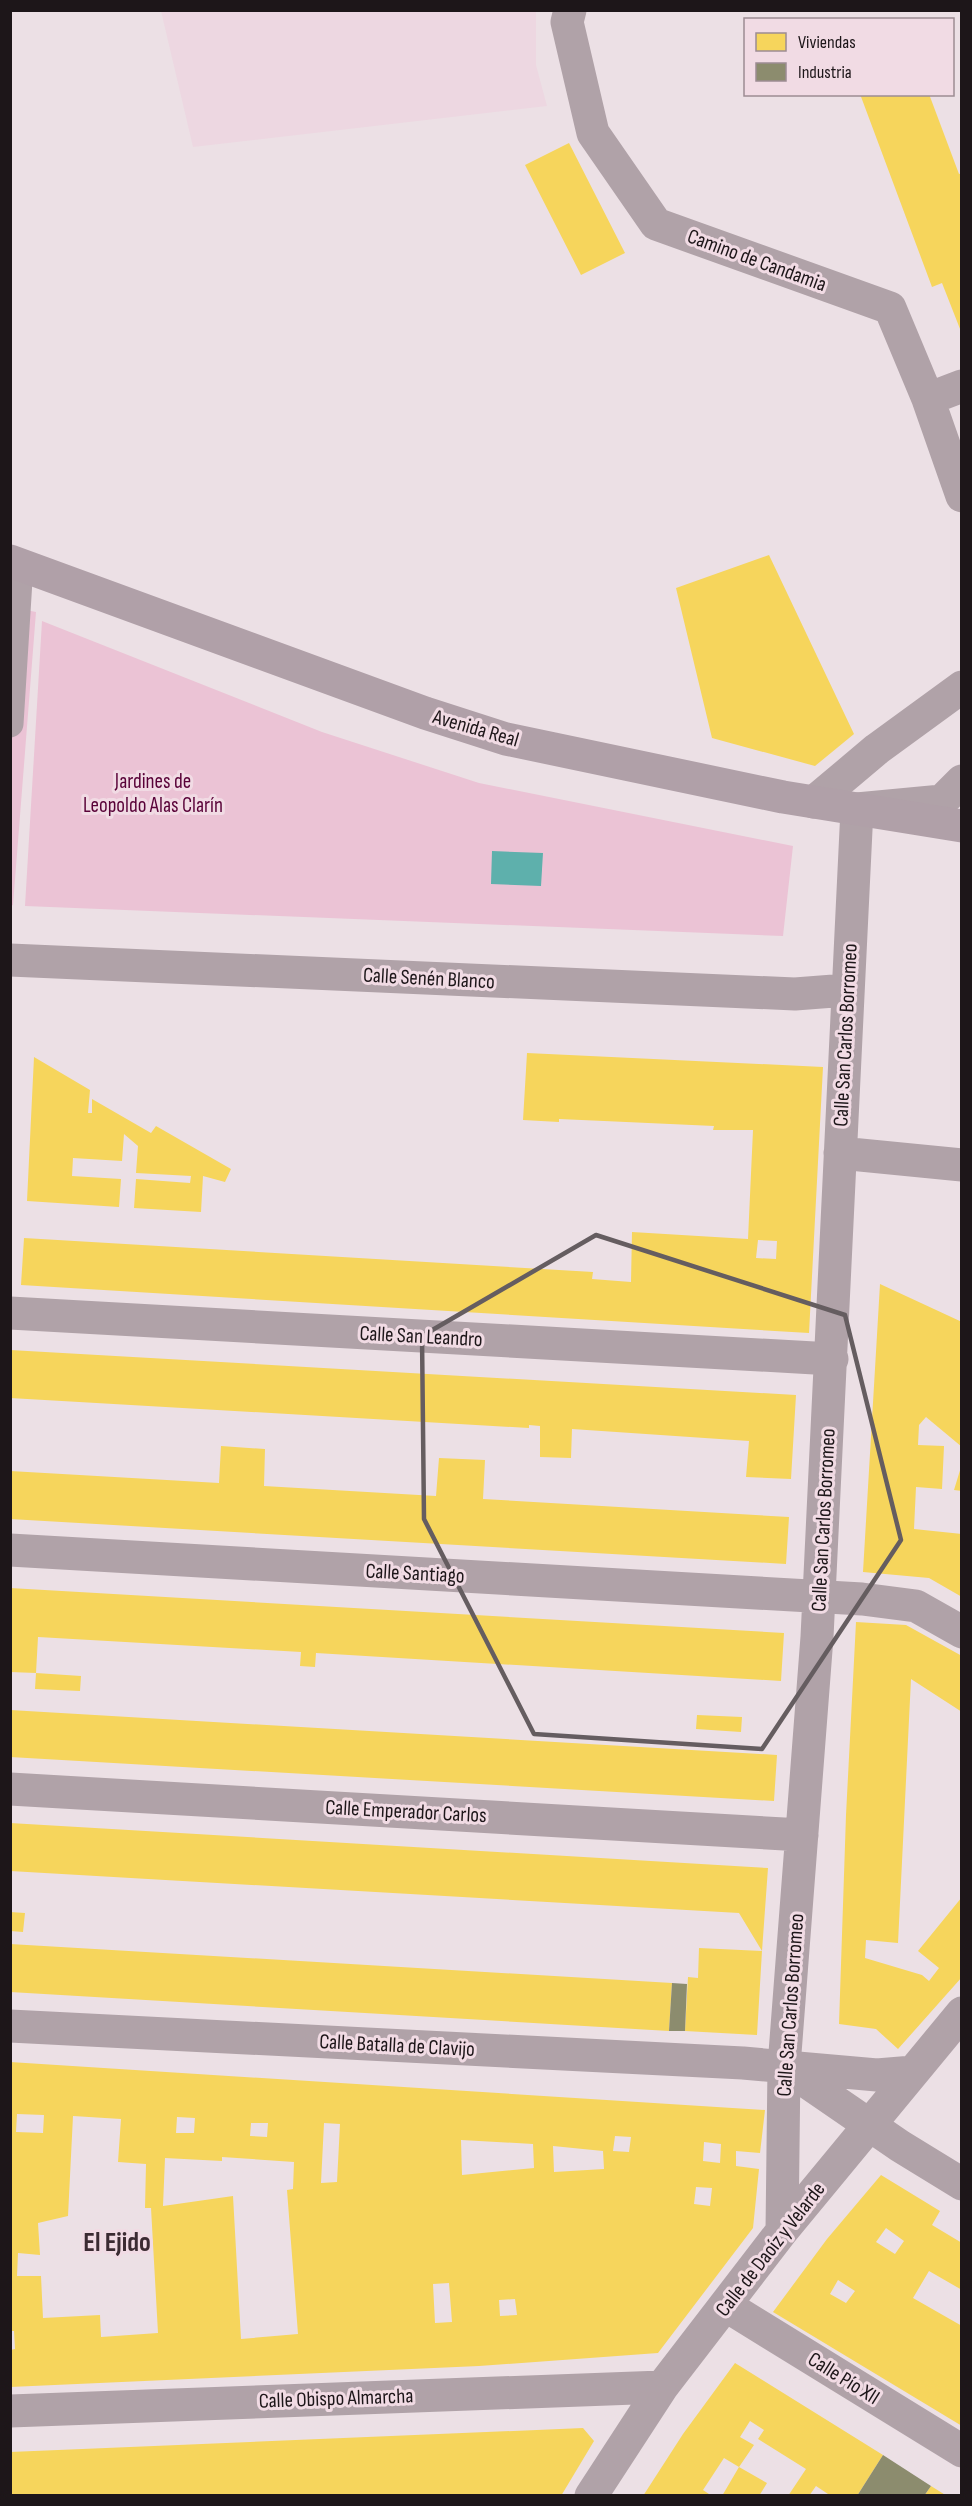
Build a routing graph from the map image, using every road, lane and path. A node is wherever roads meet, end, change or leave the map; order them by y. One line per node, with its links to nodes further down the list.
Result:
1 (570, 10): 3 (street, Camino de Candamia)
2 (962, 386): 3 (street)
3 (928, 399): 4 (street, Camino de Candamia)
4 (962, 496)
5 (15, 563): 7 (street); 9 (main road, Avenida Real)
6 (962, 687): 9 (street)
7 (10, 724)
8 (962, 781): 10 (street)
9 (814, 802): 10 (main road, Avenida Real)
10 (857, 809): 11 (main road, Avenida Real); 13 (street, Calle San Carlos Borromeo)
11 (962, 826)
12 (10, 960): 13 (street, Calle Senén Blanco)
13 (846, 990): 14 (street, Calle San Carlos Borromeo)
14 (840, 1153): 15 (street); 17 (street, Calle San Carlos Borromeo)
15 (962, 1165)
16 (10, 1313): 17 (street, Calle San Leandro)
17 (832, 1359): 19 (street, Calle San Carlos Borromeo)
18 (10, 1550): 19 (street, Calle Santiago)
19 (819, 1596): 20 (street, Calle Santiago); 22 (street, Calle San Carlos Borromeo)
20 (962, 1632)
21 (10, 1789): 22 (street, Calle Emperador Carlos)
22 (802, 1835): 25 (street, Calle San Carlos Borromeo)
23 (962, 2013): 26 (street, Calle de Daoíz y Velarde)
24 (10, 2026): 25 (street, Calle Batalla de Clavijo)
25 (784, 2066): 26 (street, Calle Batalla de Clavijo); 27 (street); 29 (street, Calle San Carlos Borromeo)
26 (913, 2072): 27 (street, Calle de Daoíz y Velarde)
27 (877, 2130): 28 (street); 29 (street, Calle de Daoíz y Velarde)
28 (962, 2184)
29 (782, 2230): 30 (street, Calle de Daoíz y Velarde)
30 (725, 2306): 31 (street, Calle de Daoíz y Velarde); 33 (street, Calle Pío XII)
31 (662, 2387): 32 (street, Calle Obispo Almarcha); 34 (street, Calle de Daoíz y Velarde)
32 (10, 2410)
33 (962, 2451)
34 (591, 2496)

